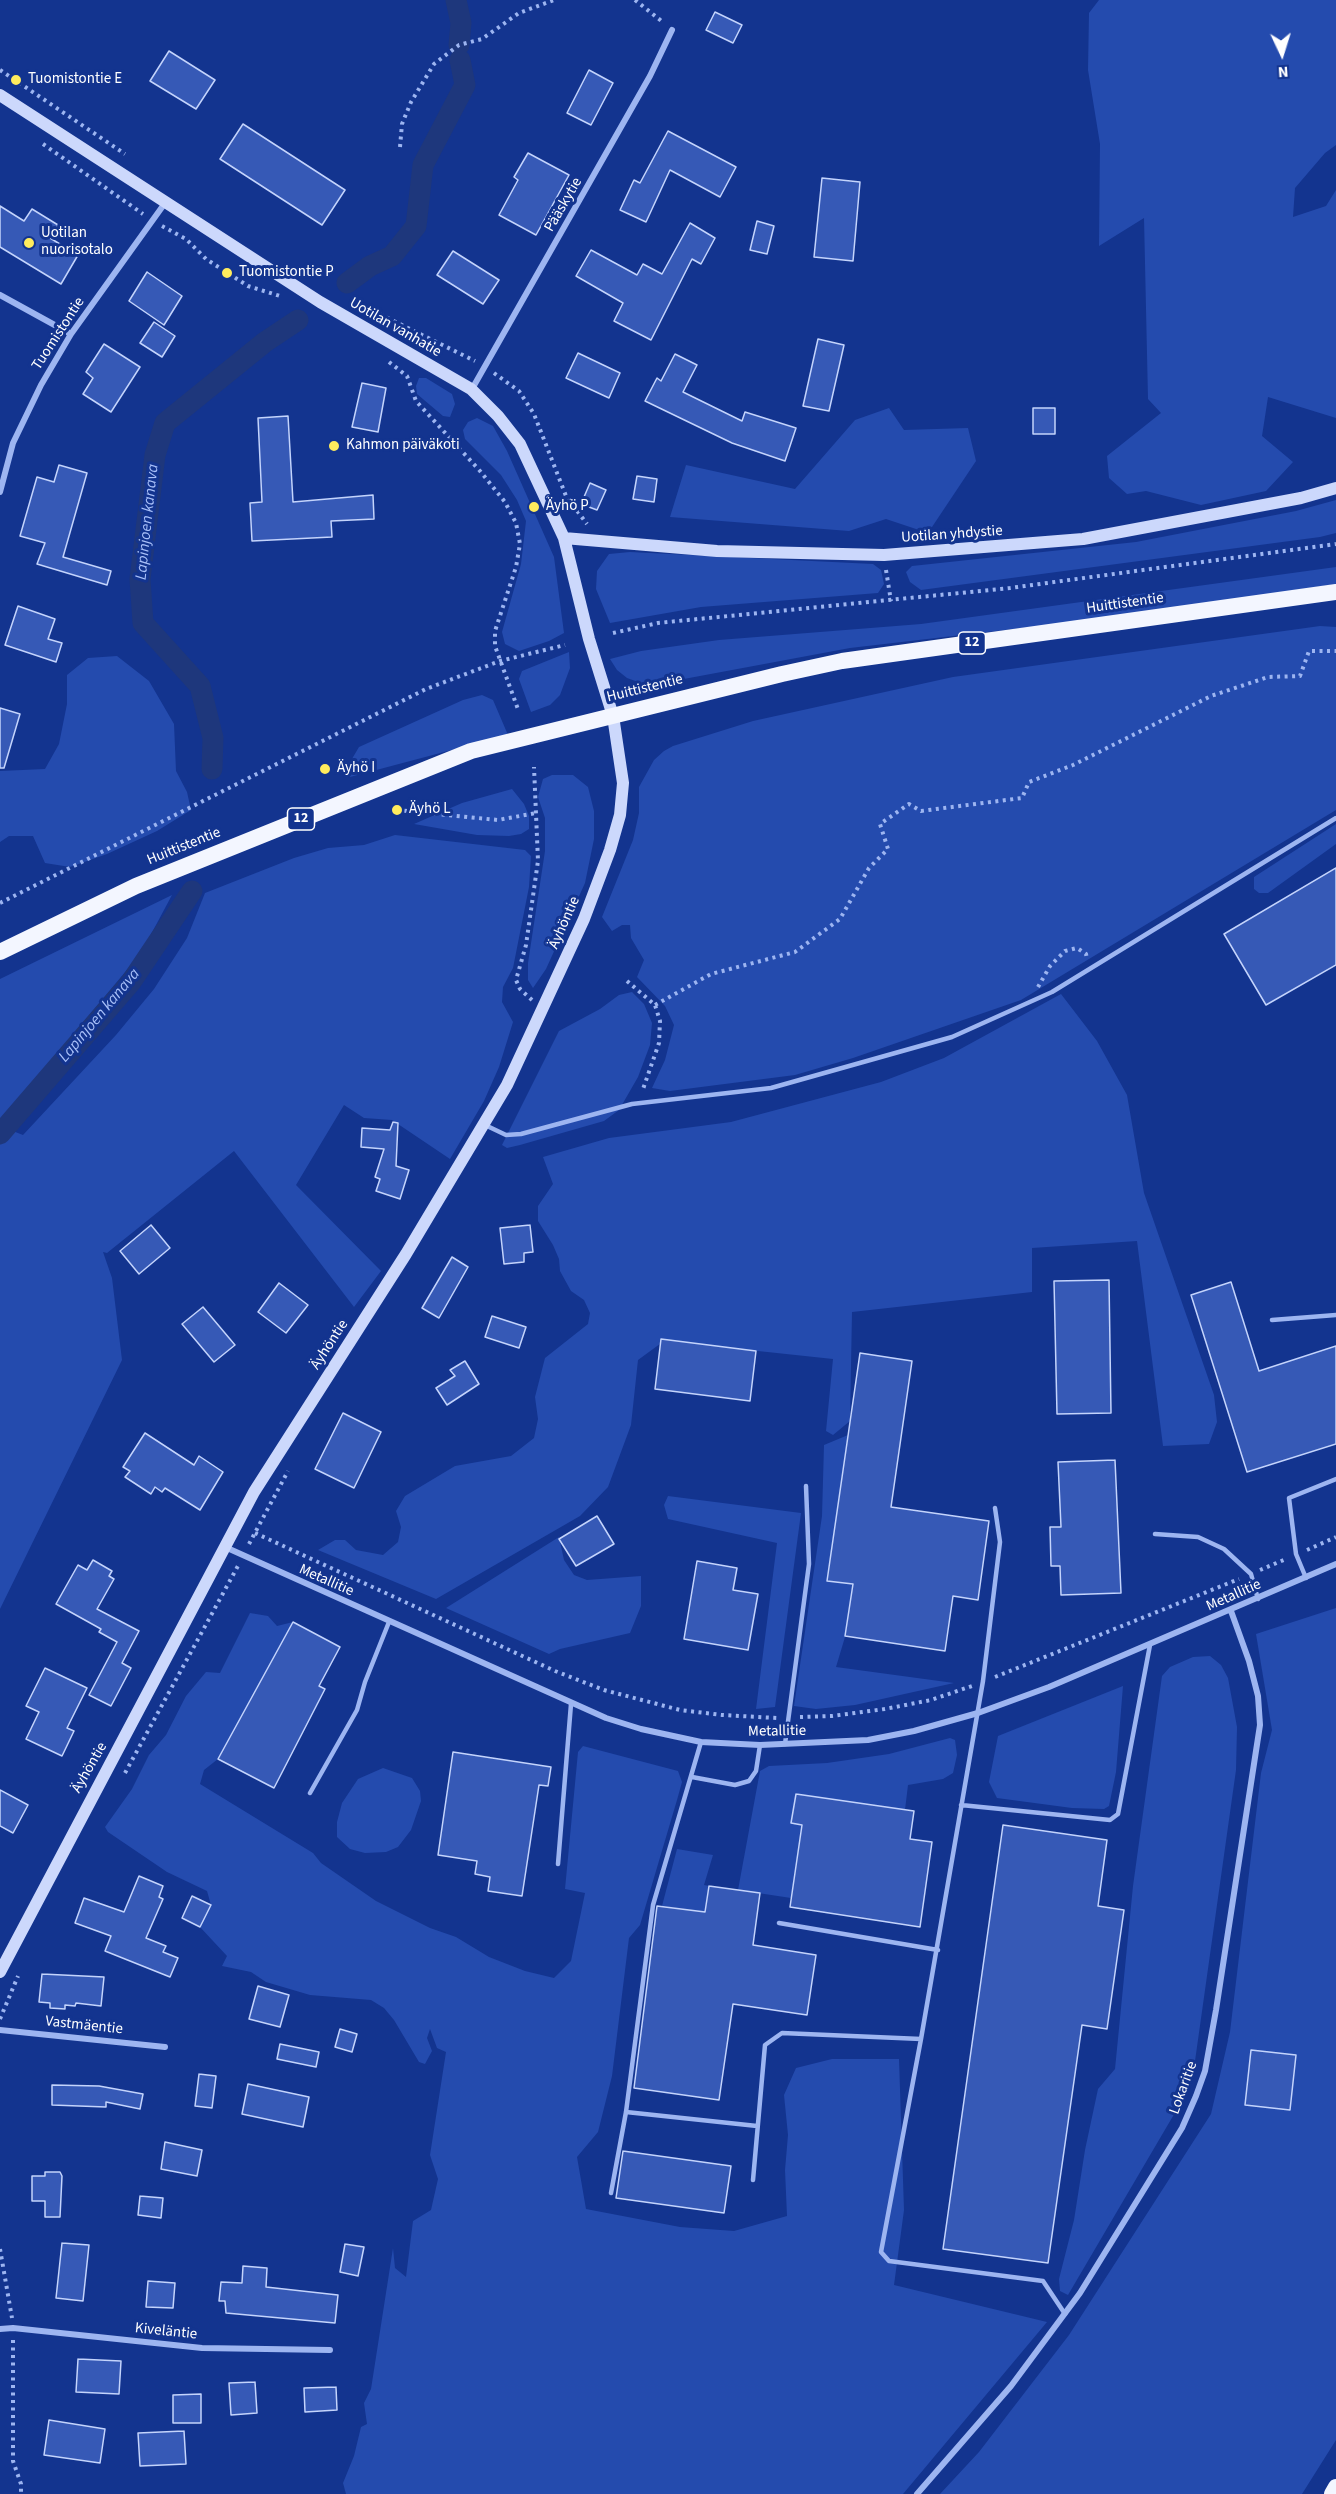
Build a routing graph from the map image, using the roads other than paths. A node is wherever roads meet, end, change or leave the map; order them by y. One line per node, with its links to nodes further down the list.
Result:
1 (672, 30): 6 (street, Pääskytie)
2 (0, 95): 3 (main road, Uotilan vanhatie)
3 (165, 203): 5 (street, Tuomistontie); 6 (main road, Uotilan vanhatie)
4 (0, 295): 5 (street)
5 (71, 334): 8 (street, Tuomistontie)
6 (471, 389): 9 (main road, Uotilan vanhatie)
7 (1336, 488): 9 (main road, Uotilan yhdystie)
8 (0, 492)
9 (564, 538): 11 (main road, Uotilan vanhatie)
10 (1336, 592): 11 (highway, Huittistentie / 12)
11 (613, 716): 13 (highway, Huittistentie / 12); 14 (main road, Äyhöntie)
12 (1336, 818): 14 (lane)
13 (0, 952)
14 (485, 1125): 21 (main road, Äyhöntie)
15 (1336, 1315): 16 (lane)
16 (1272, 1320)
17 (1336, 1479): 23 (lane)
18 (806, 1486): 31 (lane)
19 (996, 1508): 29 (lane)
20 (1155, 1534): 24 (lane)
21 (225, 1547): 26 (street, Metallitie); 39 (main road, Äyhöntie)
22 (1336, 1563): 23 (street, Metallitie)
23 (1306, 1578): 24 (street, Metallitie)
24 (1258, 1599): 25 (street, Metallitie)
25 (1231, 1611): 27 (street, Metallitie); 47 (street, Lokaritie)
26 (389, 1622): 28 (street, Metallitie); 34 (lane)
27 (1150, 1645): 29 (street, Metallitie); 35 (lane)
28 (571, 1704): 30 (street, Metallitie); 36 (lane)
29 (978, 1713): 31 (street, Metallitie); 35 (lane)
30 (701, 1742): 32 (street, Metallitie); 33 (lane)
31 (785, 1744): 32 (street, Metallitie)
32 (760, 1745): 33 (lane)
33 (692, 1777): 43 (lane)
34 (309, 1793)
35 (961, 1805): 38 (lane)
36 (558, 1864)
37 (779, 1923): 38 (lane)
38 (938, 1950): 41 (lane)
39 (0, 1972)
40 (0, 2030): 42 (street, Vastmäentie)
41 (921, 2039): 44 (lane); 47 (lane)
42 (165, 2047)
43 (626, 2112): 44 (lane); 46 (lane)
44 (757, 2126): 45 (lane)
45 (753, 2180)
46 (611, 2193)
47 (1065, 2314): 51 (street, Lokaritie)
48 (0, 2329): 49 (street, Kiveläntie)
49 (330, 2350)
50 (1336, 2487): 52 (highway)
51 (917, 2494)
52 (1332, 2494)

